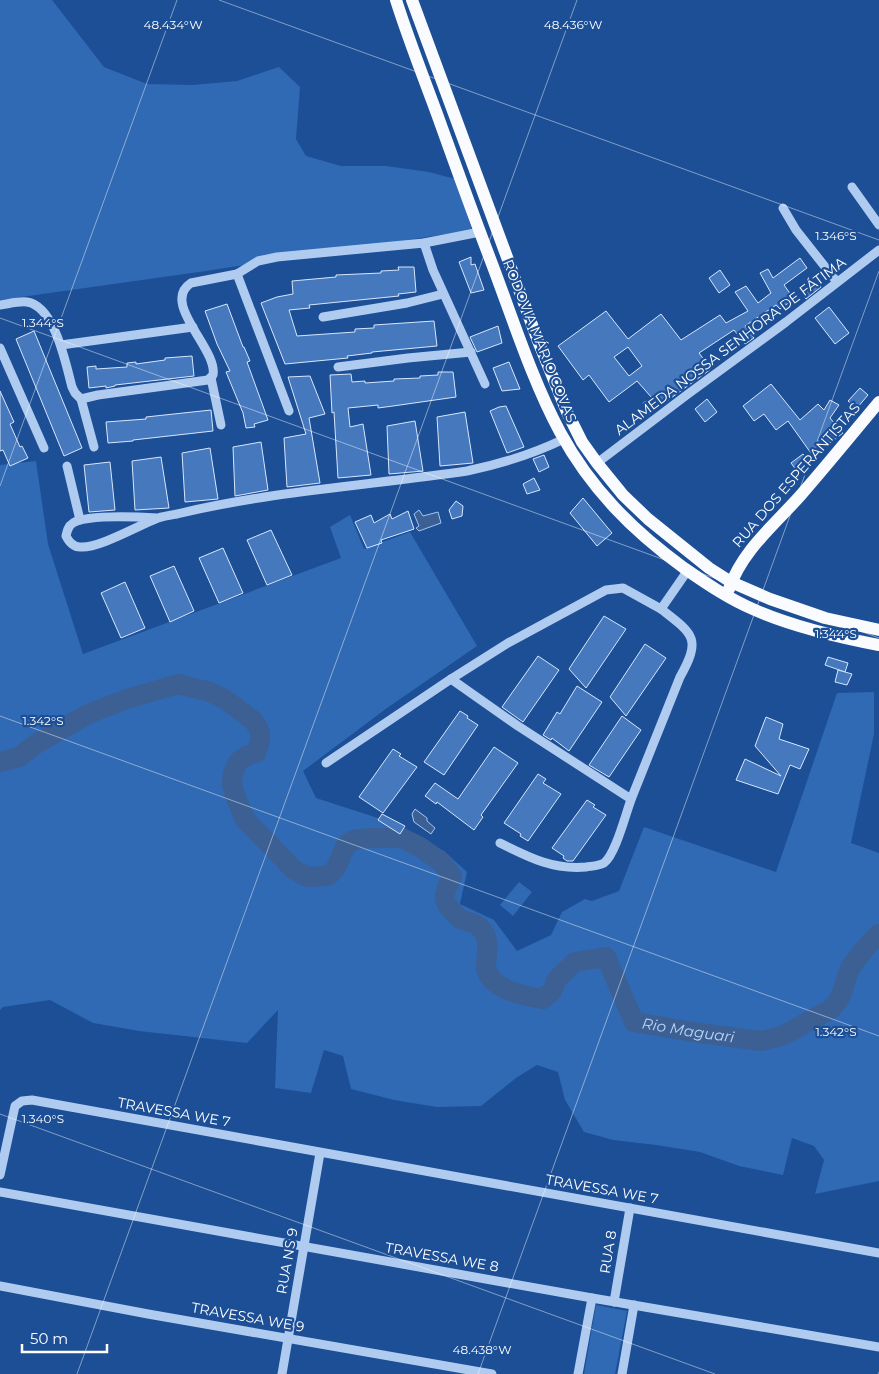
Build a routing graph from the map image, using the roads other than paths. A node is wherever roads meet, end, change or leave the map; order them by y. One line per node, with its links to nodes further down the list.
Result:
1 (396, 0): 4 (main road, RODOVIA MÁRIO COVAS)
2 (412, 0): 3 (main road, RODOVIA MÁRIO COVAS)
3 (477, 173): 4 (main road); 30 (main road, RODOVIA MÁRIO COVAS)
4 (460, 179): 8 (main road, RODOVIA MÁRIO COVAS)
5 (852, 188): 7 (street)
6 (782, 208): 12 (street)
7 (879, 225)
8 (480, 232): 9 (street); 27 (main road, RODOVIA MÁRIO COVAS)
9 (424, 243): 11 (street); 13 (street)
10 (879, 250): 12 (street, ALAMEDA NOSSA SENHORA DE FÁTIMA)
11 (238, 274): 16 (street); 25 (street)
12 (837, 282): 30 (street, ALAMEDA NOSSA SENHORA DE FÁTIMA)
13 (443, 294): 15 (street); 19 (street)
14 (0, 305): 17 (street)
15 (323, 317)
16 (193, 327): 17 (street); 21 (street)
17 (61, 345): 23 (street)
18 (0, 348): 29 (street)
19 (471, 352): 20 (street); 22 (street)
20 (338, 367)
21 (211, 378): 23 (street); 26 (street)
22 (485, 384)
23 (81, 398): 28 (street)
24 (879, 402): 35 (main road, RUA DOS ESPERANTISTAS)
25 (289, 411)
26 (221, 424)
27 (564, 439): 32 (street); 34 (main road, RODOVIA MÁRIO COVAS)
28 (94, 447)
29 (44, 448)
30 (597, 463): 35 (main road, RODOVIA MÁRIO COVAS)
31 (67, 466): 33 (street)
32 (158, 518): 33 (street); 33 (street)
33 (80, 520)
34 (688, 570): 36 (main road, RODOVIA MÁRIO COVAS); 37 (street)
35 (731, 582): 36 (main road, RUA DOS ESPERANTISTAS); 38 (main road, RODOVIA MÁRIO COVAS)
36 (727, 596): 39 (main road, RODOVIA MÁRIO COVAS)
37 (661, 609): 40 (street); 42 (street)
38 (879, 630)
39 (879, 645)
40 (451, 679): 41 (street); 42 (street)
41 (326, 763)
42 (631, 799): 43 (street)
43 (500, 843)
44 (320, 1153): 45 (street, TRAVESSA WE 7); 47 (street, TRAVESSA WE 7); 48 (street, RUA NS 9)
45 (0, 1175)
46 (0, 1192): 48 (street, TRAVESSA WE 8)
47 (630, 1208): 49 (street, TRAVESSA WE 7); 52 (street, RUA 8)
48 (304, 1246): 51 (street, TRAVESSA WE 8); 54 (street, RUA NS 9)
49 (879, 1253)
50 (0, 1286): 54 (street, TRAVESSA WE 9)
51 (592, 1298): 52 (street, TRAVESSA WE 8); 58 (street)
52 (614, 1302): 53 (street, TRAVESSA WE 8)
53 (634, 1305): 55 (street, TRAVESSA WE 8); 59 (street)
54 (288, 1338): 56 (street, RUA NS 9); 57 (street, TRAVESSA WE 9)
55 (879, 1347)
56 (282, 1374)
57 (492, 1374)
58 (578, 1374)
59 (622, 1374)

